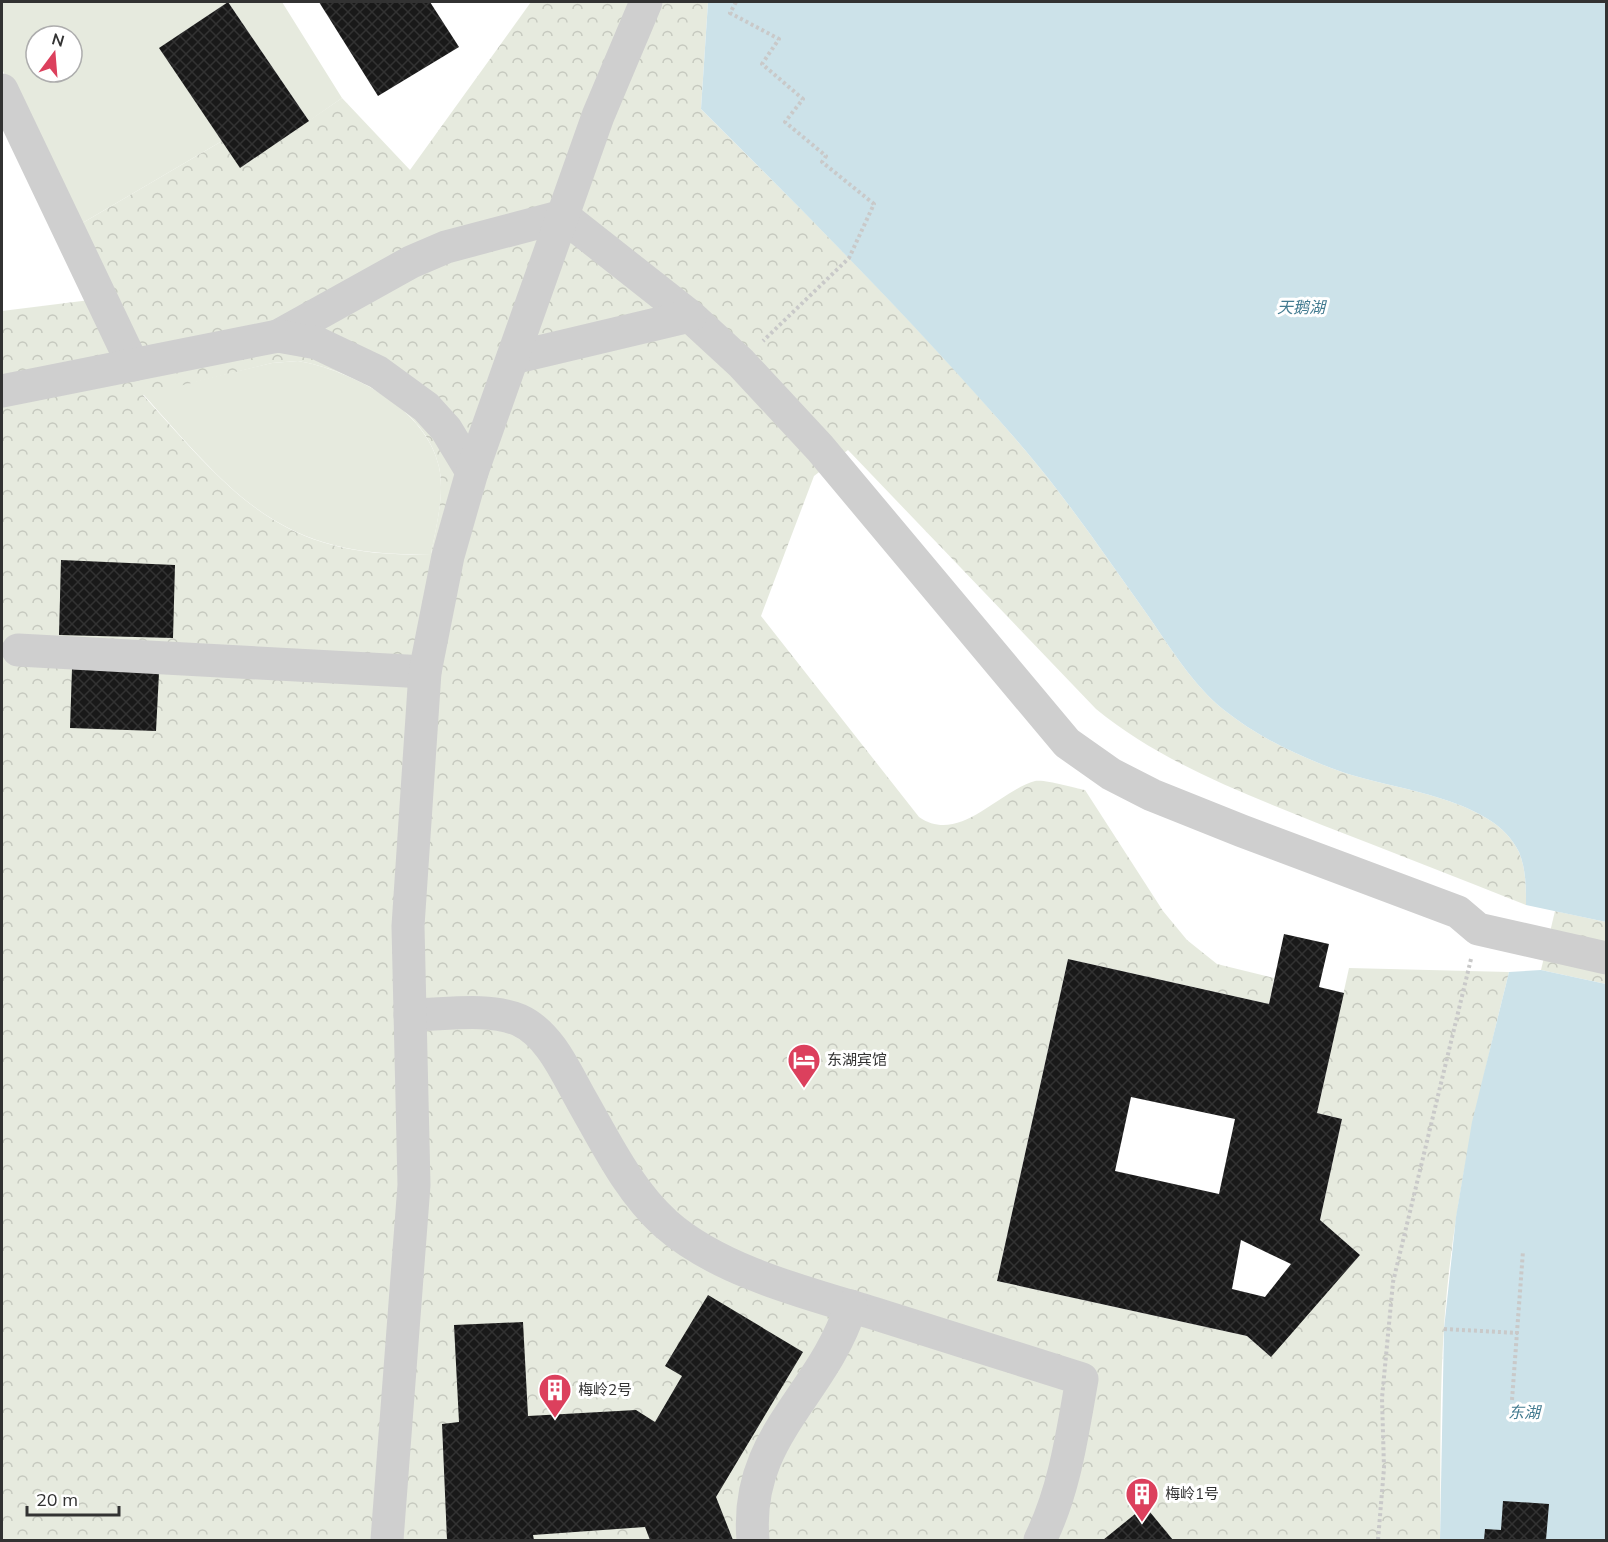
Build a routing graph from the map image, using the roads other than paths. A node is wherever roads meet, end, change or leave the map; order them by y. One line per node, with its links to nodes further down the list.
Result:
1 (646, 2): 3 (lane)
2 (2, 90): 7 (lane)
3 (563, 216): 4 (lane); 5 (lane); 6 (lane)
4 (690, 316): 6 (lane); 12 (lane)
5 (278, 336): 7 (lane); 9 (lane)
6 (513, 358): 9 (lane)
7 (133, 365): 8 (lane)
8 (2, 391)
9 (472, 472): 11 (lane)
10 (18, 650): 11 (lane)
11 (425, 672): 13 (lane)
12 (1606, 958)
13 (410, 1015): 14 (lane); 15 (lane)
14 (851, 1306): 16 (lane); 17 (lane)
15 (387, 1540)
16 (753, 1540)
17 (1040, 1540)

